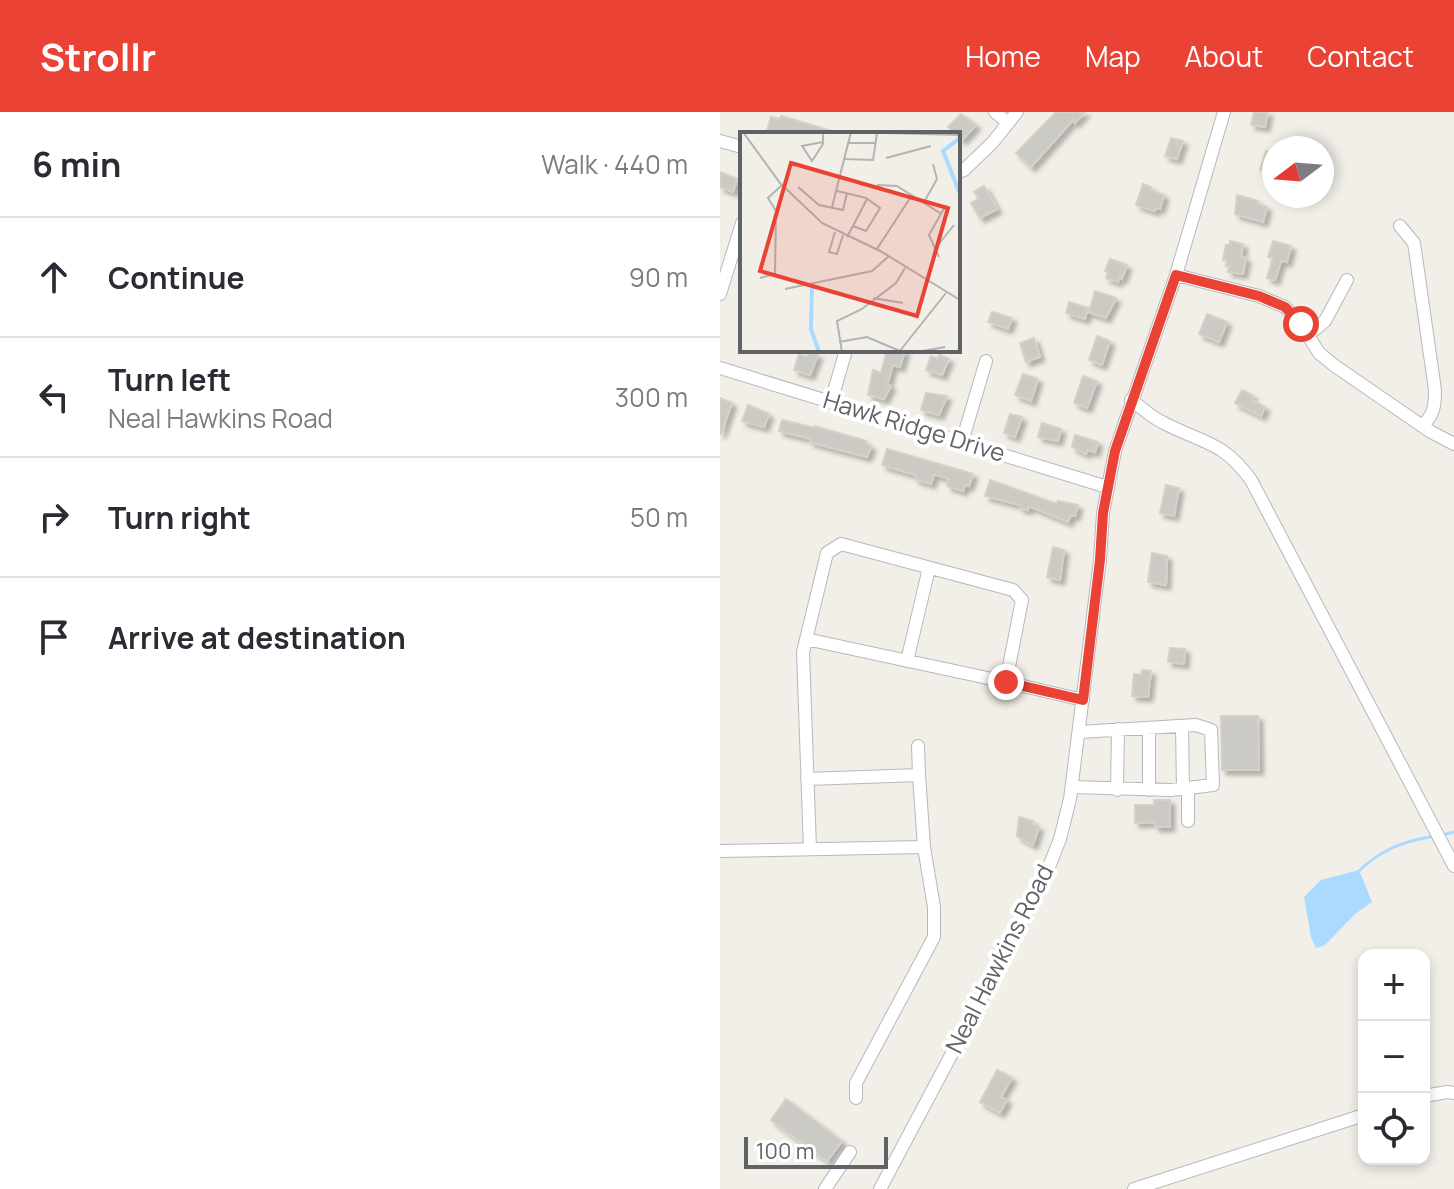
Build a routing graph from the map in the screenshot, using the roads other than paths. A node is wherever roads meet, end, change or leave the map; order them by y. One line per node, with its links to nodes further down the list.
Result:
1 (995, 112): 4 (street)
2 (1017, 112): 4 (street)
3 (1224, 112): 10 (street, Neal Hawkins Road)
4 (1008, 123): 7 (street)
5 (720, 141): 6 (street)
6 (740, 146)
7 (960, 171)
8 (1400, 226): 20 (street)
9 (740, 228): 11 (street)
10 (1176, 275): 14 (street); 18 (street, Neal Hawkins Road)
11 (722, 278): 13 (street)
12 (1347, 280): 14 (street)
13 (720, 294)
14 (1308, 335): 20 (street)
15 (845, 352): 19 (street)
16 (986, 361): 21 (street)
17 (720, 368): 19 (street, Hawk Ridge Drive)
18 (1131, 400): 23 (street, Neal Hawkins Road); 44 (street)
19 (831, 402): 21 (street, Hawk Ridge Drive)
20 (1422, 426): 22 (street)
21 (962, 442): 23 (street, Hawk Ridge Drive)
22 (1454, 444)
23 (1107, 487): 28 (street, Neal Hawkins Road)
24 (929, 568): 25 (street); 26 (street); 27 (street)
25 (806, 639): 26 (street); 35 (street)
26 (907, 661): 27 (street)
27 (1006, 682): 28 (street)
28 (1083, 700): 32 (street, Neal Hawkins Road)
29 (1182, 726): 30 (street); 37 (street); 37 (street)
30 (1149, 728): 31 (street); 39 (street)
31 (1118, 729): 32 (street); 38 (street)
32 (1079, 732): 36 (street, Neal Hawkins Road)
33 (918, 746): 34 (street)
34 (919, 775): 35 (street); 41 (street)
35 (807, 779): 42 (street)
36 (1072, 787): 38 (street); 51 (street, Neal Hawkins Road)
37 (1185, 788): 39 (street); 40 (street)
38 (1117, 790): 39 (street)
39 (1149, 790)
40 (1188, 821)
41 (924, 847): 42 (street); 47 (street)
42 (810, 849): 43 (street)
43 (720, 851)
44 (1454, 866)
45 (1454, 1093): 46 (street)
46 (1430, 1095)
47 (856, 1098)
48 (1358, 1117): 52 (street)
49 (850, 1152): 50 (street)
50 (825, 1189)
51 (880, 1189)
52 (1134, 1189)

